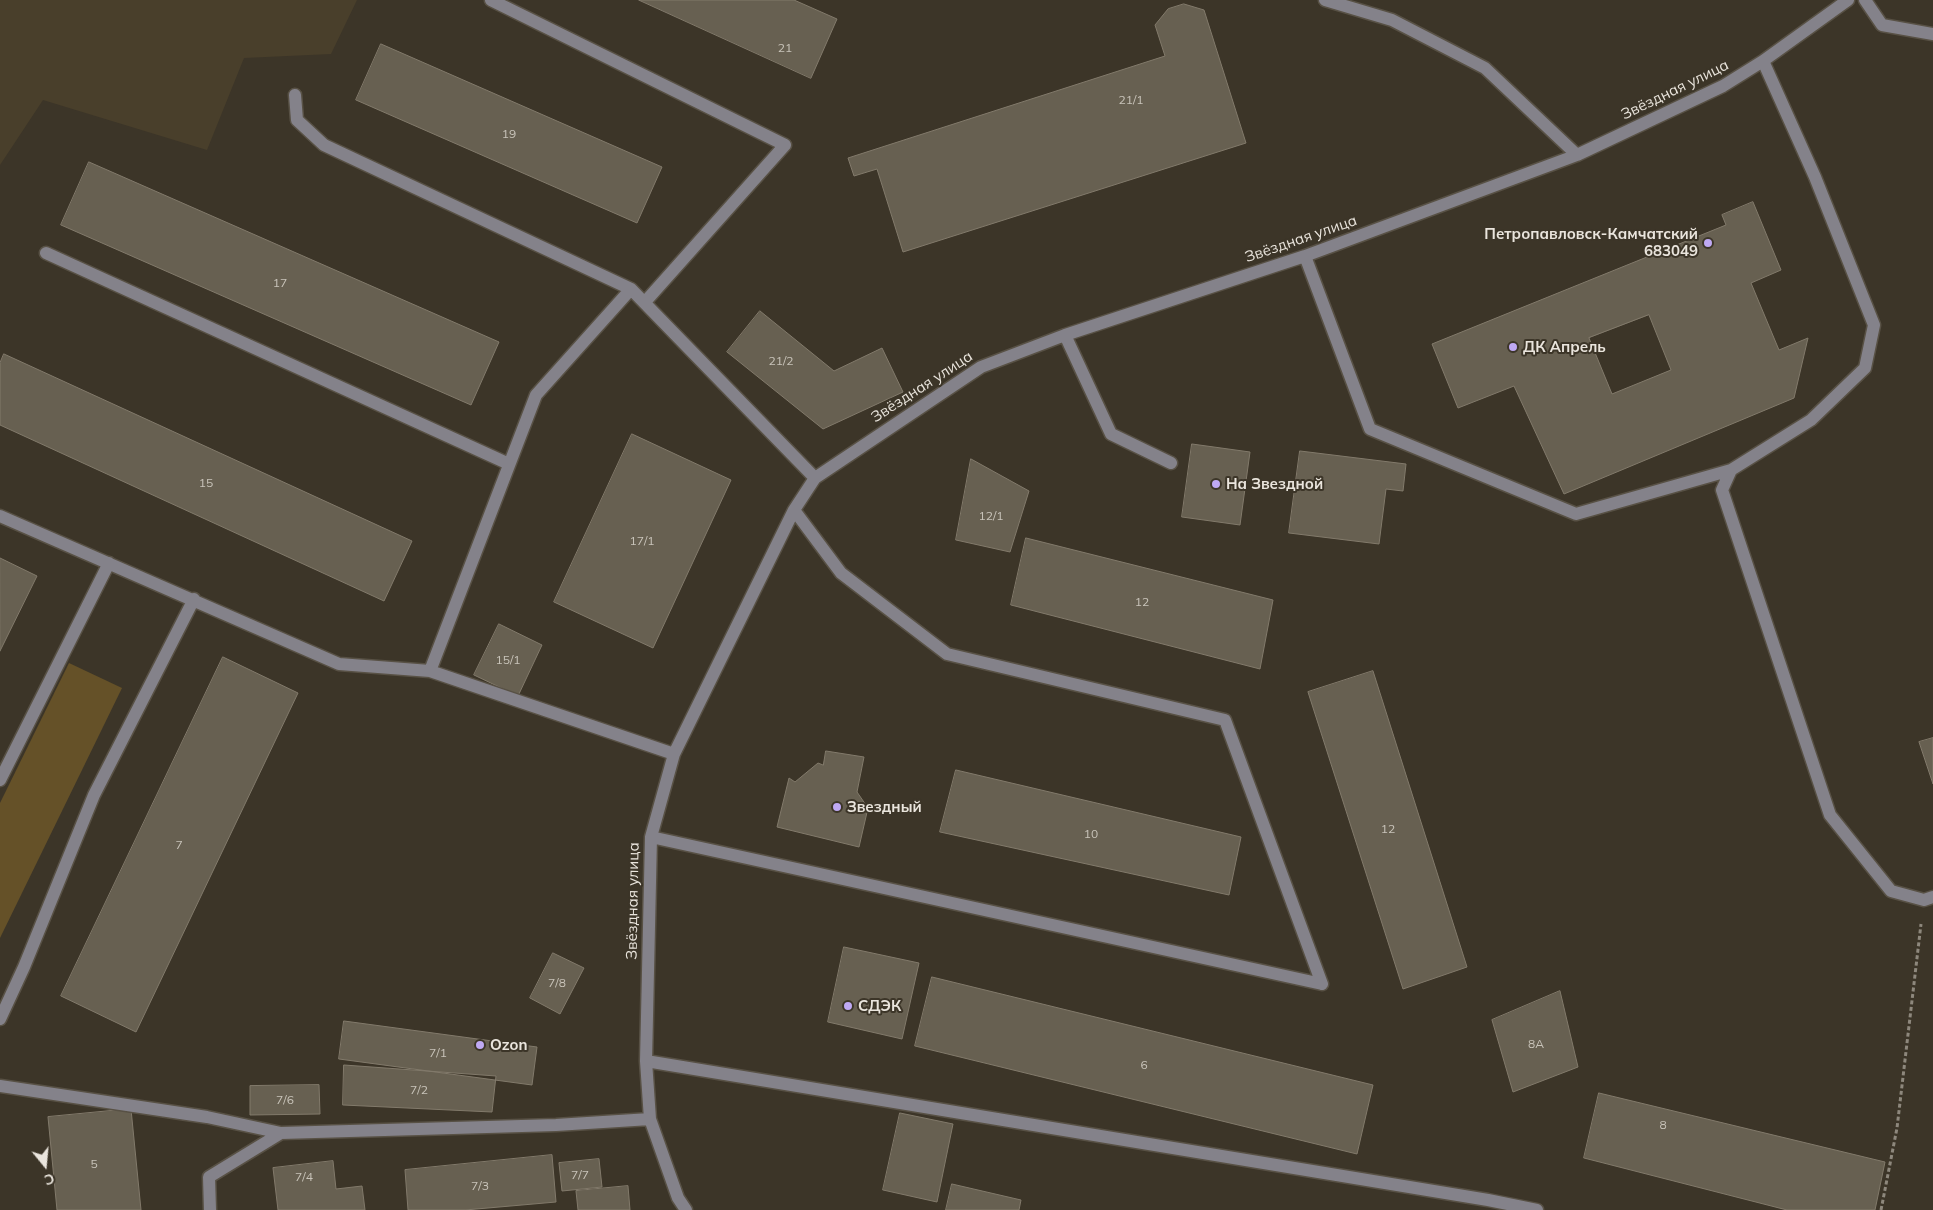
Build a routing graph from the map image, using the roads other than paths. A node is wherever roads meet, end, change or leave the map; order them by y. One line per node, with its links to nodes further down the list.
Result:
1 (491, 0): 12 (street)
2 (1325, 0): 8 (street)
3 (1848, 0): 6 (street, Звёздная улица)
4 (1865, 0): 5 (street)
5 (1933, 34)
6 (1763, 61): 8 (street, Звёздная улица); 16 (street)
7 (295, 95): 11 (street)
8 (1577, 155): 10 (street, Звёздная улица)
9 (46, 253): 15 (street)
10 (1305, 256): 13 (street, Звёздная улица); 16 (street)
11 (631, 289): 12 (street); 15 (street)
12 (645, 302): 17 (street)
13 (1065, 336): 14 (street); 17 (street, Звёздная улица)
14 (1171, 463)
15 (509, 464): 22 (street)
16 (1731, 470): 26 (street)
17 (815, 478): 18 (street, Звёздная улица)
18 (794, 510): 23 (street, Звёздная улица); 25 (street)
19 (0, 516): 20 (street)
20 (109, 562): 21 (street); 24 (street)
21 (194, 599): 22 (street); 27 (street)
22 (430, 672): 23 (street)
23 (674, 754): 25 (street, Звёздная улица)
24 (0, 780)
25 (651, 837): 28 (street, Звёздная улица)
26 (1928, 898)
27 (0, 1019)
28 (646, 1062): 30 (street, Звёздная улица); 34 (street)
29 (0, 1086): 31 (street)
30 (650, 1119): 31 (street); 33 (street, Звёздная улица)
31 (281, 1133): 32 (street)
32 (210, 1210)
33 (686, 1210)
34 (1537, 1210)

